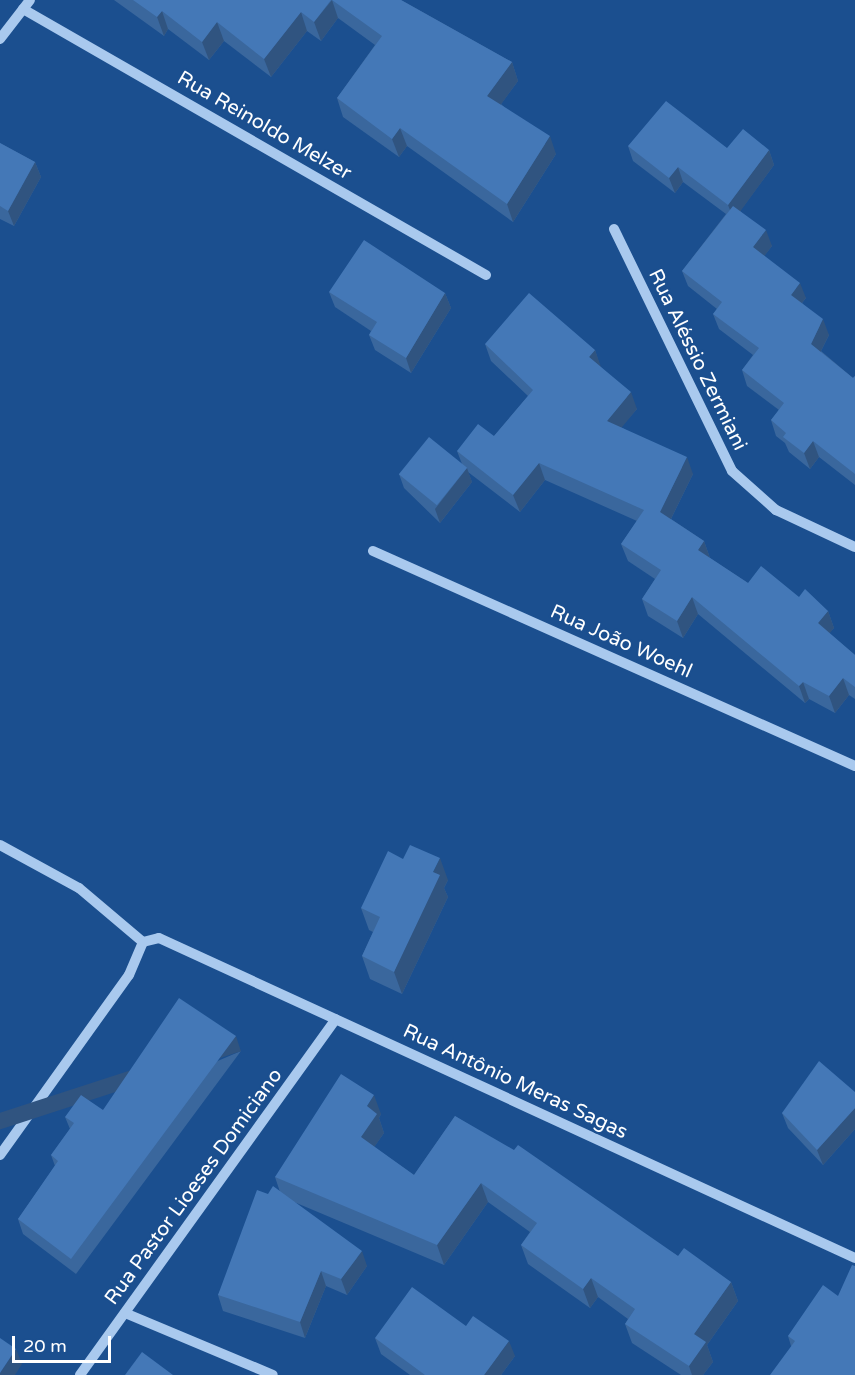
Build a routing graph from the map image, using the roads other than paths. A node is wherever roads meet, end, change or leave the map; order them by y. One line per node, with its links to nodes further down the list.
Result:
1 (27, 4): 2 (street); 4 (street, Rua Reinoldo Melzer)
2 (0, 39)
3 (614, 229): 5 (street, Rua Aléssio Zermiani)
4 (486, 275)
5 (855, 547)
6 (373, 551): 7 (street, Rua João Woehl)
7 (855, 766)
8 (0, 845): 9 (street)
9 (142, 942): 10 (street, Rua Antônio Meras Sagas); 11 (street)
10 (336, 1019): 12 (street, Rua Antônio Meras Sagas); 13 (street, Rua Pastor Lioeses Domiciano)
11 (0, 1155)
12 (855, 1258)
13 (125, 1313): 14 (street, Rua Pastor Lioeses Domiciano); 15 (street)
14 (80, 1375)
15 (273, 1375)

